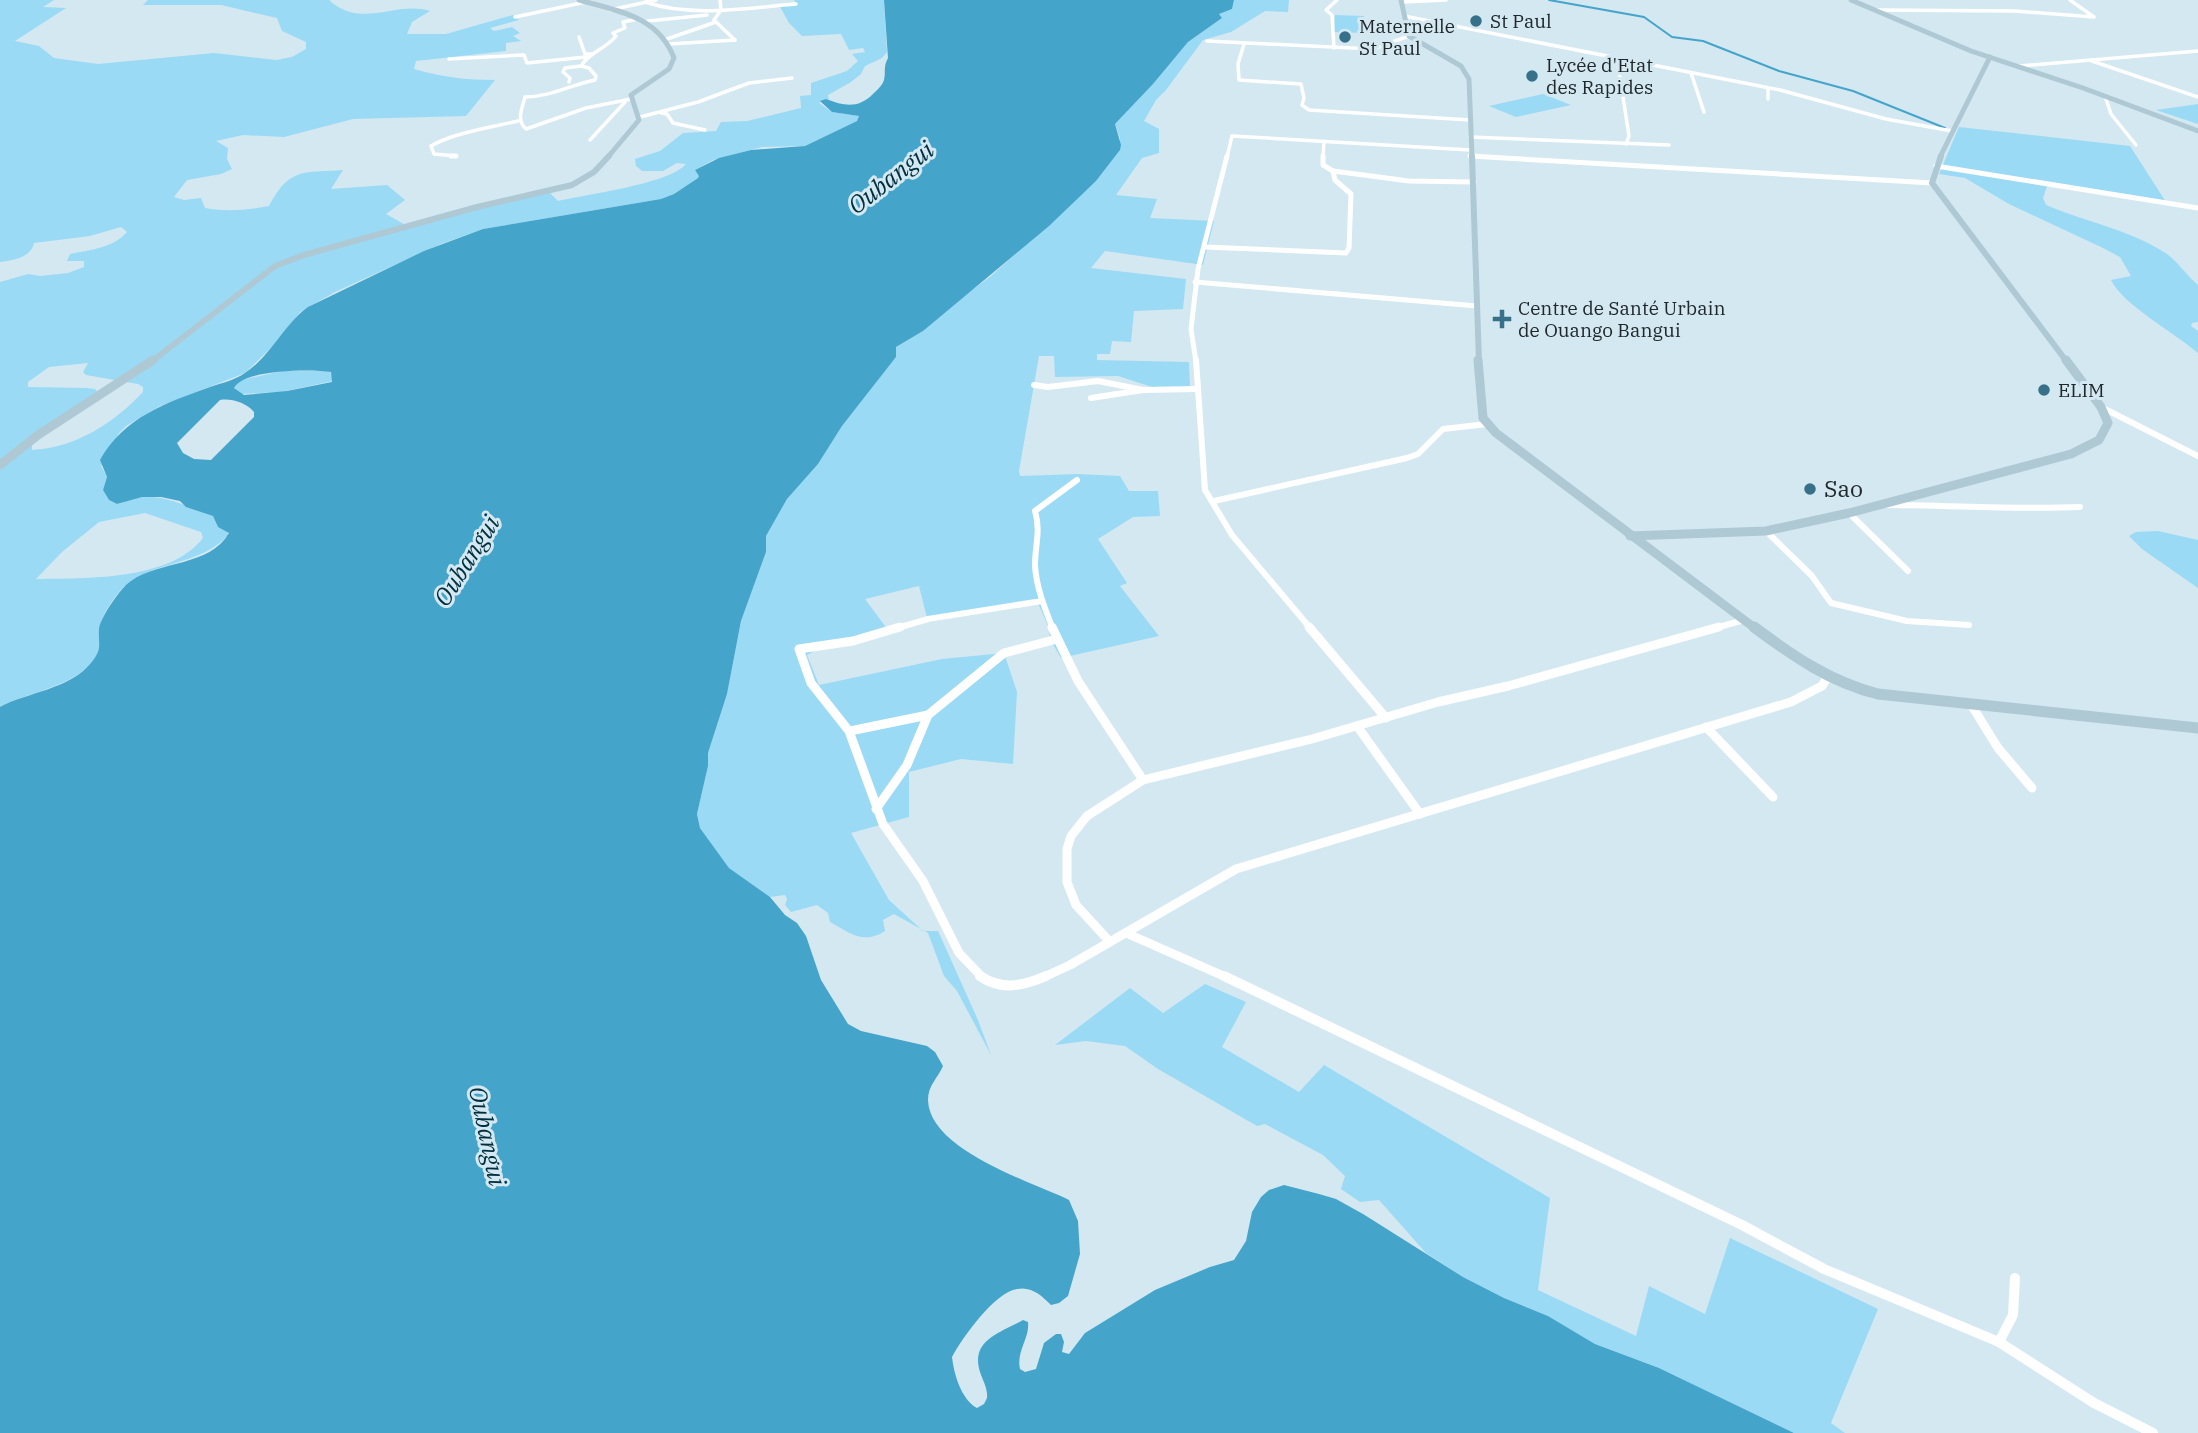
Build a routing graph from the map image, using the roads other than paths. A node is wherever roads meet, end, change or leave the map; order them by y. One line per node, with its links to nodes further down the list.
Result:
1 (656, 0): 9 (street)
2 (720, 0): 13 (street)
3 (1336, 0): 25 (street)
4 (1446, 0): 8 (street)
5 (1851, 0): 12 (main road)
6 (2070, 0): 12 (street)
7 (582, 1): 11 (main road); 16 (street)
8 (1402, 1): 15 (main road)
9 (645, 2): 11 (street); 13 (street)
10 (796, 4): 13 (street)
11 (610, 10): 17 (main road)
12 (1878, 10): 29 (main road)
13 (721, 11): 14 (street)
14 (715, 15): 18 (street); 19 (street)
15 (1405, 16): 20 (main road); 30 (street)
16 (515, 17)
17 (638, 19): 18 (main road); 27 (street)
18 (648, 21): 22 (main road)
19 (716, 22): 22 (street); 22 (street)
20 (1409, 36): 25 (street); 46 (main road)
21 (579, 37): 27 (street)
22 (668, 41): 41 (main road)
23 (1207, 41): 24 (street)
24 (1244, 44): 25 (street); 46 (street)
25 (1334, 48)
26 (2198, 51): 32 (street)
27 (591, 54): 28 (street)
28 (586, 57): 31 (street); 33 (street)
29 (1990, 57): 34 (main road); 49 (main road)
30 (1617, 58): 35 (street); 54 (street)
31 (449, 59)
32 (2089, 61): 34 (street); 40 (street)
33 (581, 66): 37 (street); 47 (street)
34 (2019, 66): 39 (main road)
35 (1690, 73): 38 (street); 43 (street)
36 (793, 78): 44 (street)
37 (569, 82)
38 (1768, 88): 42 (street); 49 (street)
39 (2105, 96): 50 (main road); 56 (street)
40 (2198, 97)
41 (631, 99): 45 (main road); 47 (street); 52 (street)
42 (1768, 99)
43 (1704, 112)
44 (658, 113): 45 (street); 48 (street)
45 (640, 117): 74 (main road)
46 (1469, 120): 51 (main road)
47 (518, 121): 58 (street)
48 (705, 130)
49 (1952, 131): 59 (main road)
50 (2198, 131)
51 (1470, 137): 54 (street); 57 (main road)
52 (590, 140)
53 (1324, 142): 57 (street); 60 (street); 64 (street)
54 (1626, 144): 55 (street)
55 (1669, 145)
56 (2136, 145)
57 (1470, 153): 61 (main road); 62 (street)
58 (456, 156)
59 (1936, 166): 62 (main road); 63 (street)
60 (1333, 171): 61 (street); 64 (street)
61 (1474, 182): 66 (main road)
62 (1932, 183): 71 (main road)
63 (2198, 208)
64 (1205, 247): 65 (street)
65 (1195, 282): 66 (street); 68 (street)
66 (1477, 306): 72 (main road)
67 (1034, 385): 69 (street)
68 (1196, 389): 69 (street); 76 (street)
69 (1143, 390): 70 (street)
70 (1091, 398)
71 (2101, 407): 73 (street); 77 (main road)
72 (1487, 424): 76 (street); 81 (main road)
73 (2198, 456)
74 (0, 465)
75 (1077, 480): 83 (street)
76 (1214, 501): 90 (street)
77 (1878, 505): 78 (street); 79 (main road)
78 (2080, 507)
79 (1849, 513): 80 (main road); 82 (street)
80 (1766, 531): 81 (main road); 85 (street)
81 (1630, 536): 84 (main road)
82 (1908, 571)
83 (1042, 601): 86 (street); 94 (street)
84 (1744, 620): 87 (main road); 90 (street)
85 (1969, 625)
86 (1057, 639): 89 (street); 95 (street)
87 (1828, 678): 88 (main road); 92 (street)
88 (1972, 706): 93 (main road); 96 (street)
89 (928, 715): 94 (street); 98 (street)
90 (1386, 718): 91 (street)
91 (1357, 726): 95 (street); 99 (street)
92 (1706, 727): 97 (street); 99 (street)
93 (2198, 728)
94 (850, 731): 98 (street)
95 (1143, 780): 101 (street)
96 (2032, 788)
97 (1773, 797)
98 (876, 809): 101 (street)
99 (1420, 814): 100 (street)
100 (1126, 933): 101 (street); 103 (street)
101 (1110, 942)
102 (2015, 1279): 103 (street)
103 (1999, 1342): 104 (street)
104 (2153, 1433)

